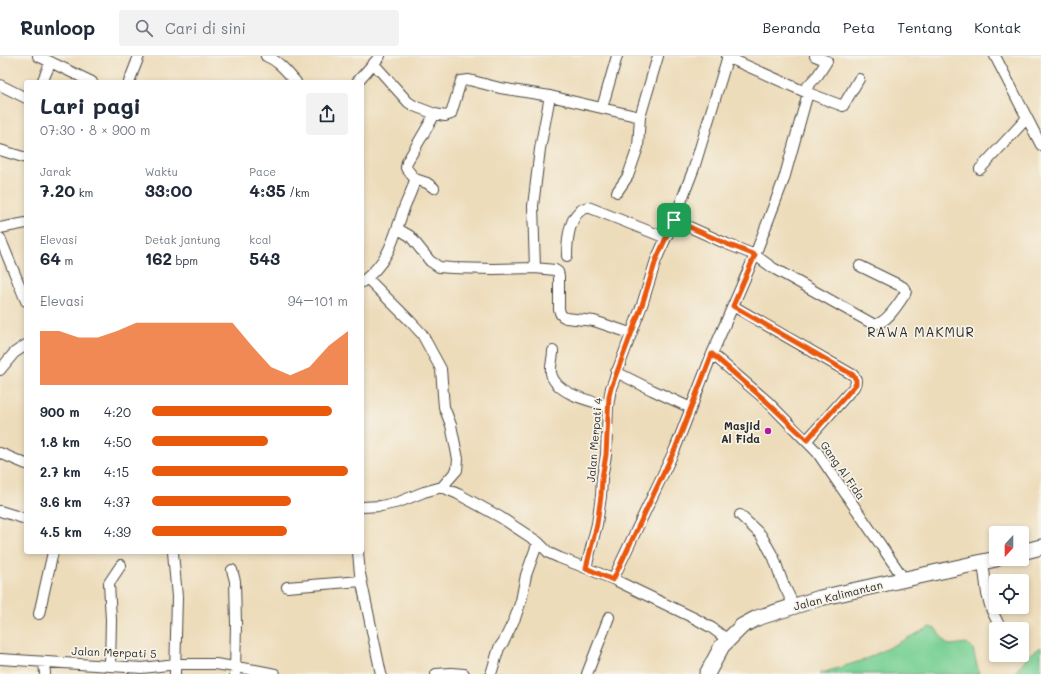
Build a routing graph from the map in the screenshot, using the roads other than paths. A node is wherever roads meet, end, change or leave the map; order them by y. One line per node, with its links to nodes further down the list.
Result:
1 (38, 56): 11 (street)
2 (139, 56): 16 (street)
3 (266, 56): 17 (street)
4 (380, 56): 12 (street)
5 (617, 56): 23 (street)
6 (658, 56): 25 (street)
7 (728, 56): 20 (street); 34 (street, Jalan Merpati 4)
8 (815, 56): 10 (street)
9 (995, 56): 26 (street)
10 (828, 59): 20 (street)
11 (51, 62): 14 (street); 15 (street)
12 (374, 64): 18 (street); 24 (street)
13 (859, 79): 20 (street)
14 (43, 80)
15 (88, 80)
16 (130, 80)
17 (294, 80)
18 (359, 80)
19 (0, 85): 22 (street)
20 (805, 92): 40 (street)
21 (550, 96): 23 (street); 24 (street); 43 (street)
22 (24, 97)
23 (602, 108): 25 (street)
24 (435, 114): 31 (street)
25 (640, 117): 33 (street)
26 (1027, 118): 27 (street); 30 (street)
27 (1041, 145)
28 (0, 151): 29 (street)
29 (24, 157)
30 (980, 169)
31 (416, 179): 32 (street); 37 (street)
32 (434, 188)
33 (617, 192)
34 (674, 220): 39 (street, Jalan Merpati 4); 40 (street)
35 (24, 223): 36 (street)
36 (0, 228)
37 (398, 228): 43 (street); 44 (street)
38 (0, 238): 45 (street)
39 (666, 238): 41 (street); 47 (street, Jalan Merpati 4)
40 (755, 255): 42 (street); 46 (street)
41 (567, 256)
42 (860, 266)
43 (535, 268): 47 (street)
44 (365, 276): 58 (street)
45 (24, 296)
46 (733, 306): 50 (street); 55 (street)
47 (630, 333): 52 (street, Jalan Merpati 4)
48 (24, 347): 51 (street)
49 (553, 351): 53 (street)
50 (712, 354): 54 (street); 55 (street, Gang Al Fida)
51 (0, 370)
52 (616, 372): 53 (street, Jalan Merpati 4); 54 (street)
53 (608, 406): 71 (street, Jalan Merpati 4)
54 (691, 408): 74 (street)
55 (807, 440): 73 (street, Gang Al Fida)
56 (0, 453): 57 (street)
57 (24, 463)
58 (442, 487): 59 (street); 63 (street)
59 (364, 508)
60 (0, 511): 62 (street)
61 (740, 515): 77 (street)
62 (24, 517)
63 (538, 542): 71 (street); 92 (street)
64 (1041, 547): 65 (main road)
65 (1029, 550)
66 (53, 554): 78 (street)
67 (358, 554): 75 (street)
68 (174, 556): 85 (street)
69 (989, 561): 73 (main road, Jalan Kalimantan); 80 (street)
70 (121, 565): 84 (street)
71 (586, 568): 74 (street)
72 (232, 570): 86 (street)
73 (904, 579): 77 (main road, Jalan Kalimantan)
74 (613, 580): 81 (street)
75 (362, 581): 76 (street); 89 (street)
76 (287, 587)
77 (794, 606): 81 (main road, Jalan Kalimantan)
78 (39, 614)
79 (609, 617): 93 (street)
80 (997, 622)
81 (728, 640): 94 (main road, Jalan Kalimantan)
82 (0, 659): 83 (street, Jalan Merpati 5)
83 (44, 662): 84 (street, Jalan Merpati 5); 87 (street)
84 (110, 666): 85 (street, Jalan Merpati 5)
85 (175, 669): 86 (street, Jalan Merpati 5)
86 (235, 670): 88 (street, Jalan Merpati 5)
87 (45, 674)
88 (275, 674)
89 (381, 674)
90 (436, 674): 91 (street)
91 (464, 674)
92 (491, 674)
93 (586, 674)
94 (707, 674)

